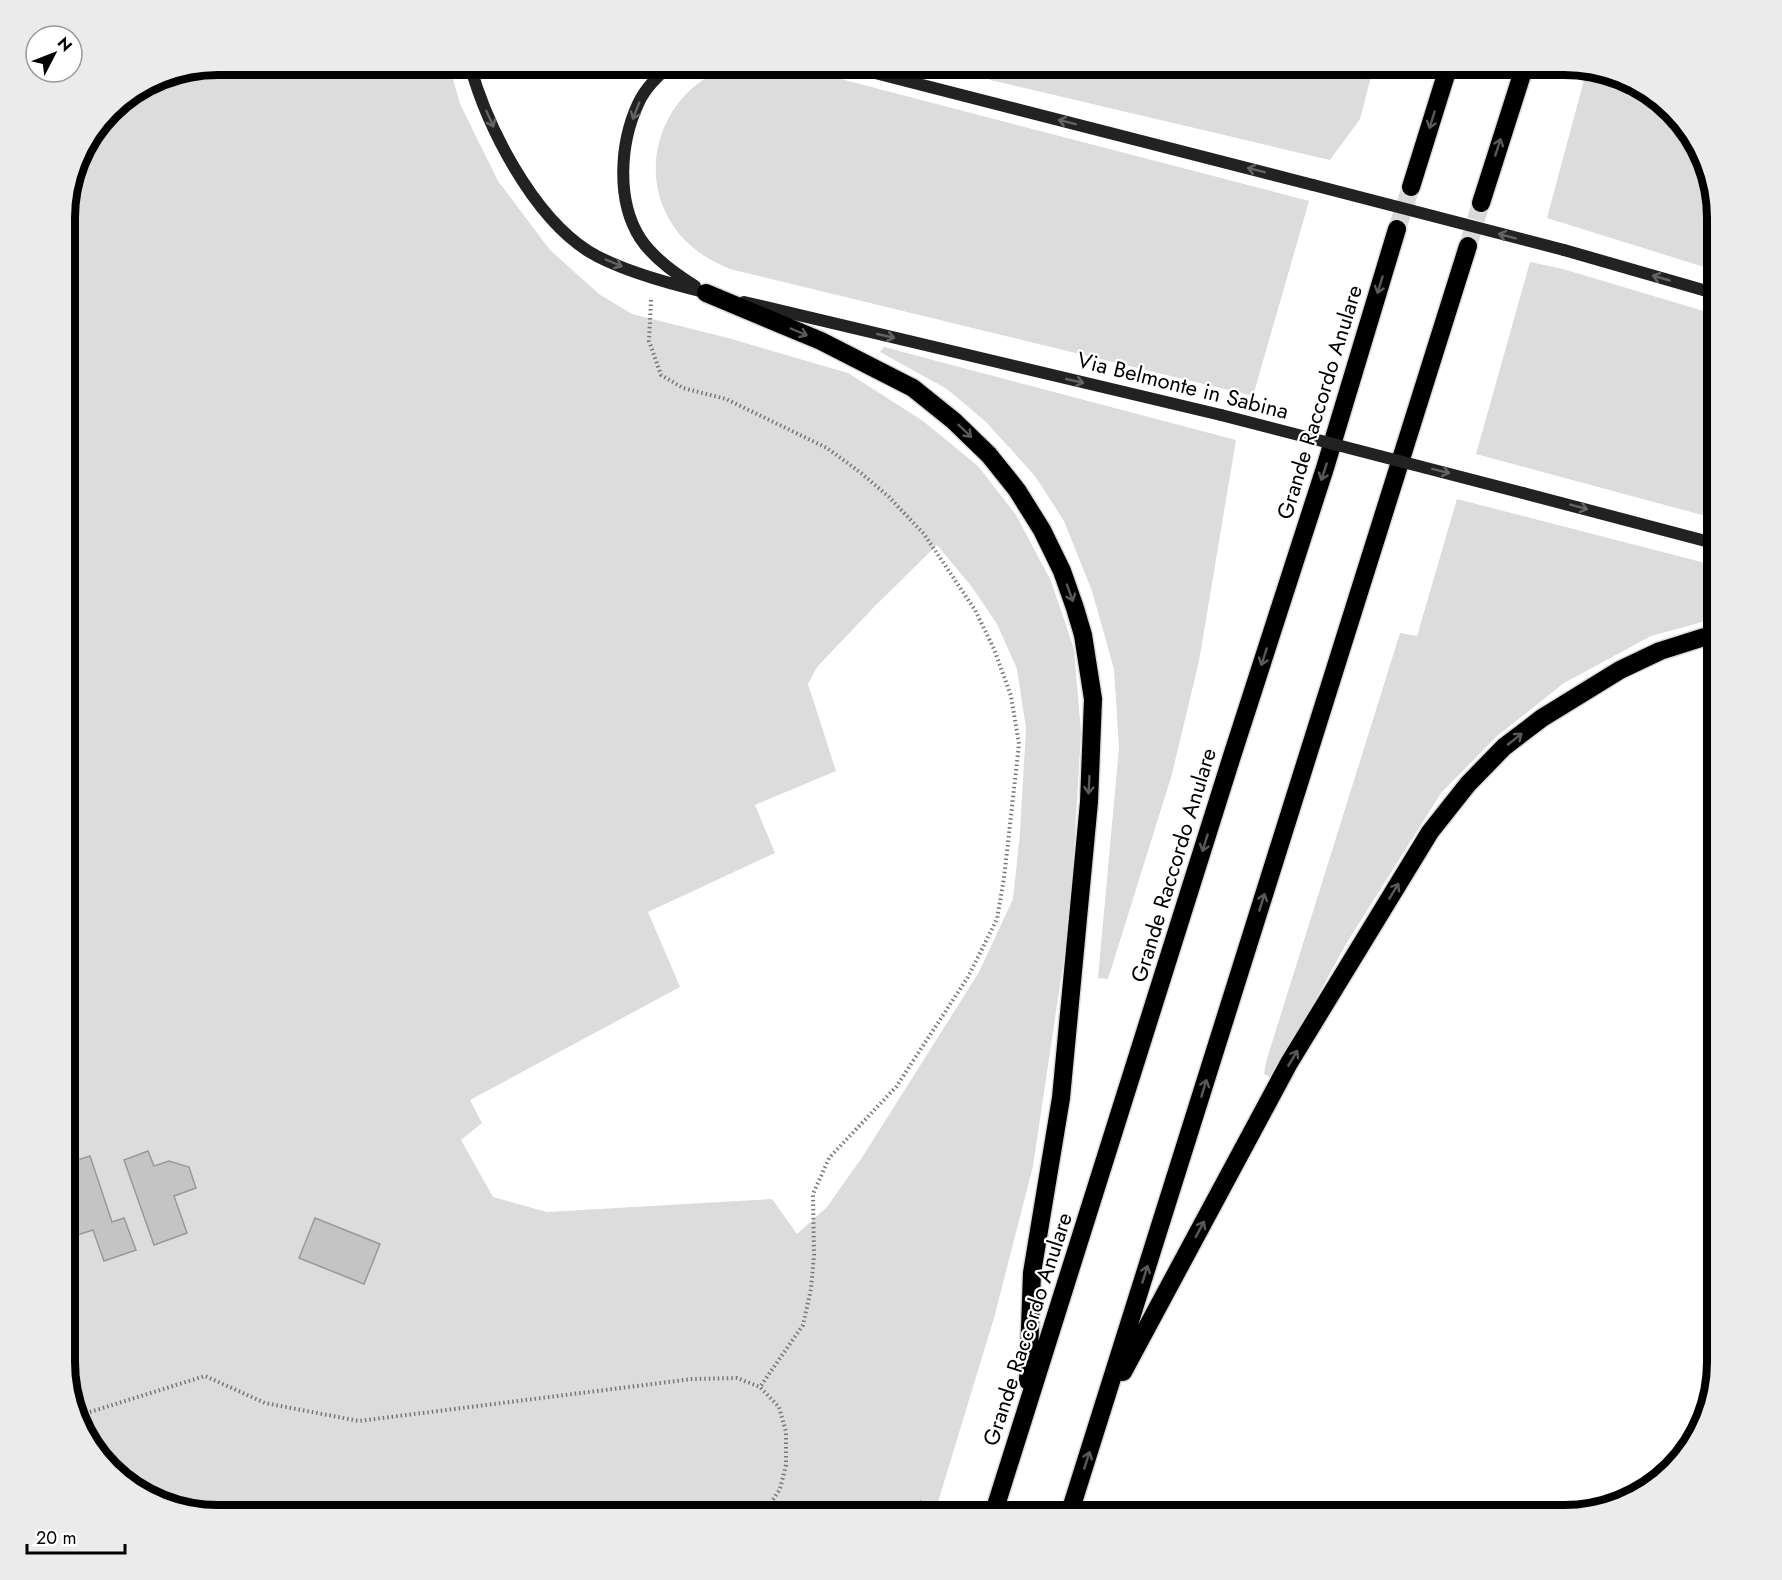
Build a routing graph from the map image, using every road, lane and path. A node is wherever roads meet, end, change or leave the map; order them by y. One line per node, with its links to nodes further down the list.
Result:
1 (473, 75): 10 (main road, Via Belmonte in Sabina, one-way to 10)
2 (660, 75): 12 (main road, Via Belmonte in Sabina, one-way to 12)
3 (887, 75): 11 (main road, one-way to 3, bridge)
4 (1446, 75): 6 (highway, one-way to 6)
5 (1522, 75): 7 (highway, one-way to 5)
6 (1411, 187)
7 (1481, 203)
8 (1397, 229): 16 (highway, Grande Raccordo Anulare, one-way to 16)
9 (1468, 246): 17 (highway, one-way to 9)
10 (651, 278): 12 (main road, Via Belmonte in Sabina); 15 (path)
11 (1707, 291)
12 (706, 293): 13 (main road, Via Belmonte in Sabina, one-way to 13, bridge); 16 (highway, one-way to 16)
13 (1707, 541)
14 (1707, 636): 17 (highway, one-way to 14)
15 (760, 1388): 18 (path); 20 (path)
16 (1027, 1405): 22 (highway, Grande Raccordo Anulare)
17 (1102, 1410): 23 (highway, one-way to 17)
18 (85, 1413)
19 (922, 1498): 21 (path)
20 (770, 1505)
21 (920, 1505)
22 (996, 1505)
23 (1072, 1505)

